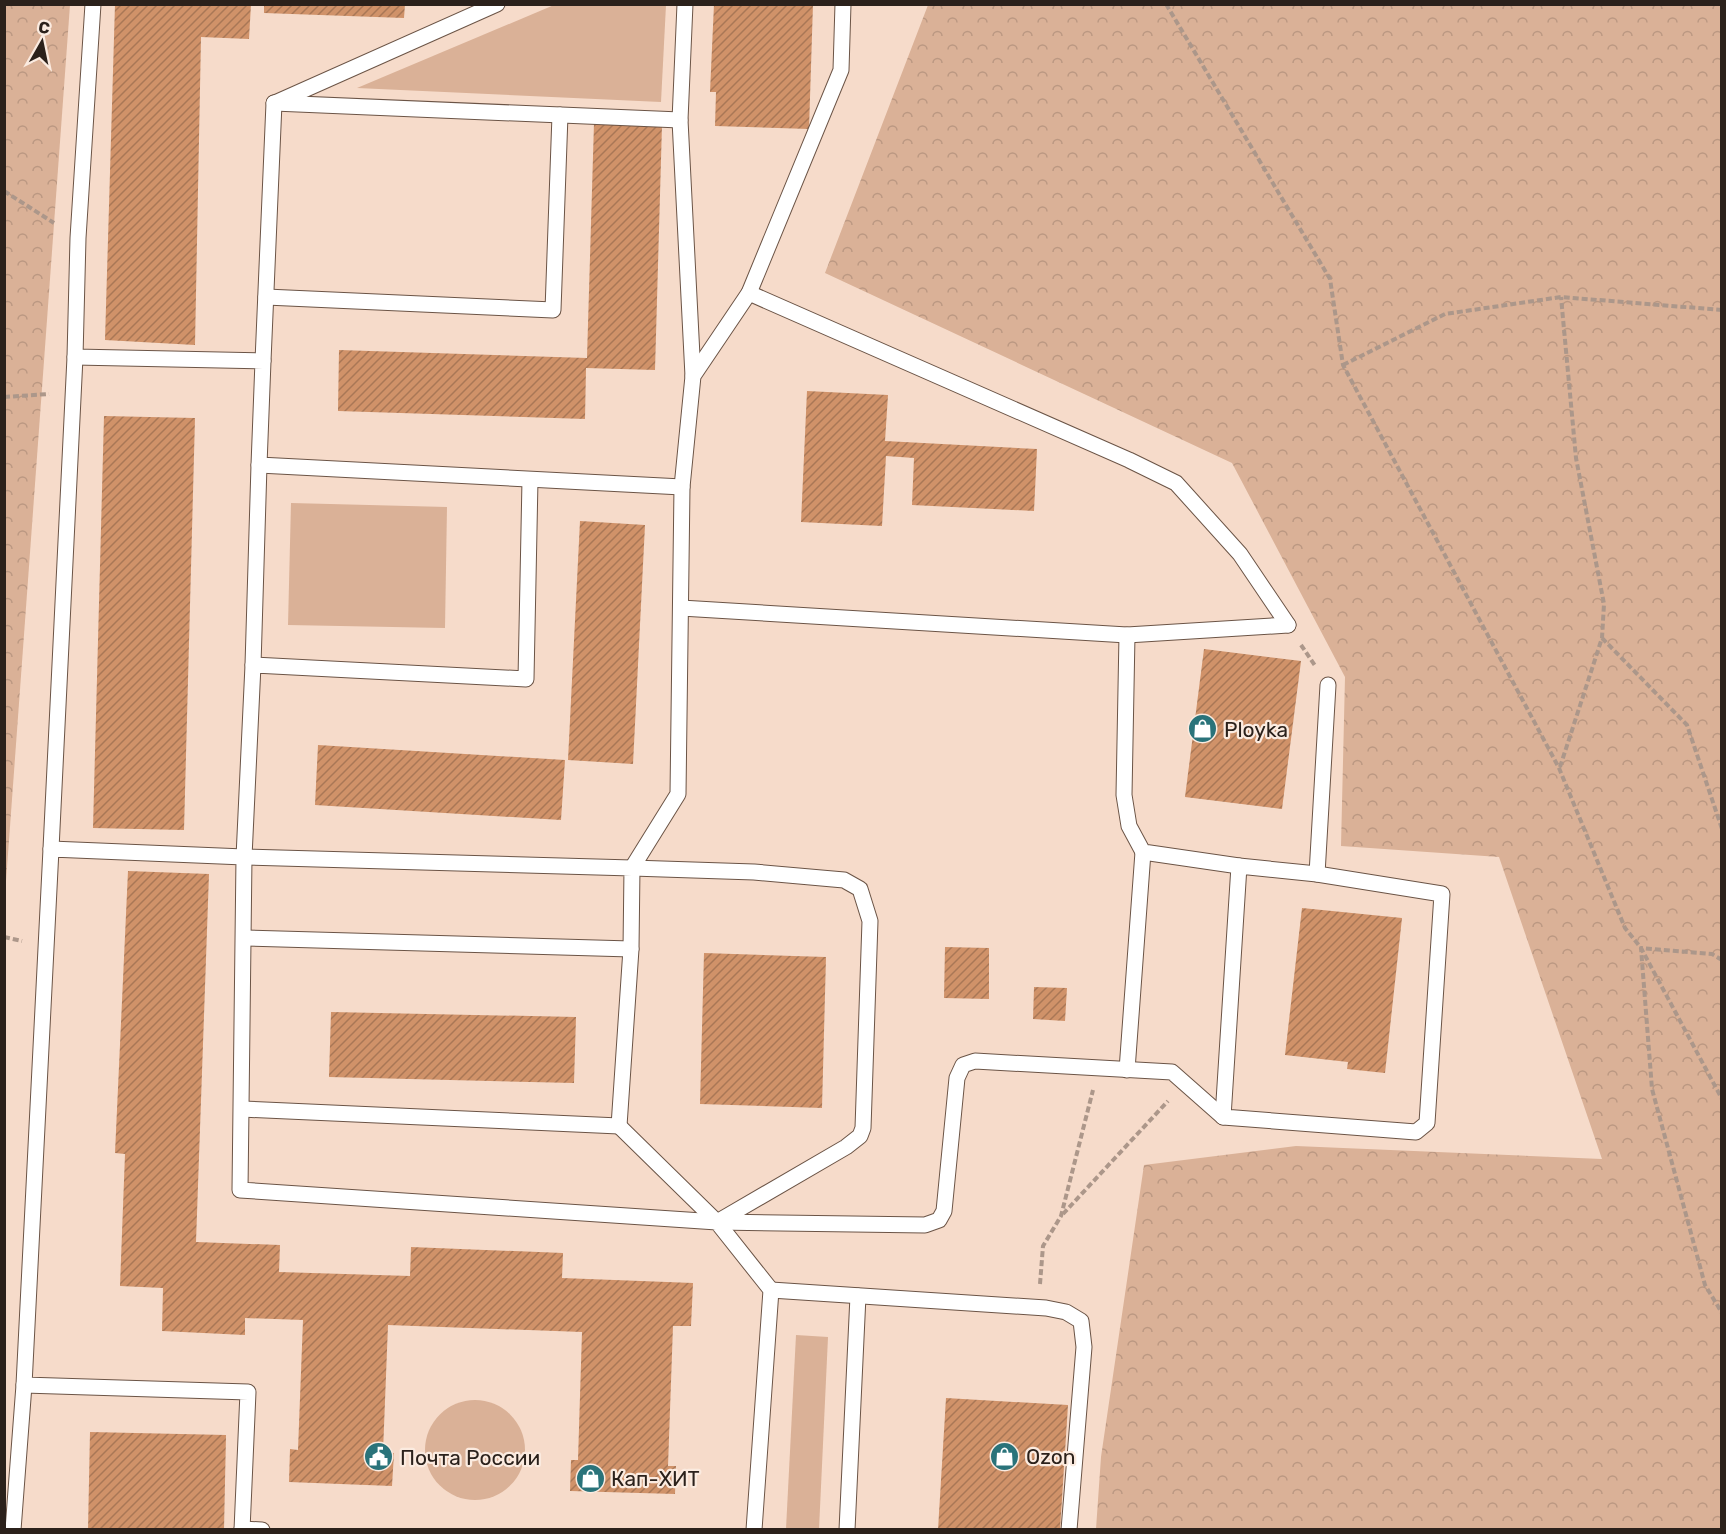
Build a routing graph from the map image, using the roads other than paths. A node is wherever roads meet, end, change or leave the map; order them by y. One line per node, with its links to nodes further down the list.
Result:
1 (93, 4): 10 (lane)
2 (497, 4): 5 (lane)
3 (686, 4): 7 (lane)
4 (843, 4): 8 (lane)
5 (274, 103): 6 (lane); 9 (lane)
6 (561, 115): 7 (lane); 9 (lane)
7 (680, 120): 12 (lane)
8 (749, 293): 12 (lane); 17 (lane)
9 (266, 297): 11 (lane)
10 (75, 357): 11 (lane); 20 (lane)
11 (263, 361): 13 (lane)
12 (693, 376): 15 (lane)
13 (260, 465): 14 (lane); 18 (lane)
14 (530, 480): 15 (lane); 18 (lane)
15 (682, 486): 16 (lane)
16 (681, 608): 17 (lane); 24 (lane)
17 (1127, 635): 21 (lane)
18 (253, 665): 22 (lane)
19 (1328, 685): 25 (lane)
20 (51, 849): 22 (lane); 35 (lane)
21 (1143, 852): 23 (lane); 28 (lane)
22 (244, 856): 24 (lane); 26 (lane)
23 (1239, 866): 25 (lane); 30 (lane)
24 (632, 868): 27 (lane); 32 (lane)
25 (1317, 874): 30 (lane)
26 (243, 938): 27 (lane); 29 (lane)
27 (631, 949): 31 (lane)
28 (1127, 1070): 30 (lane); 32 (lane)
29 (242, 1109): 31 (lane); 32 (lane)
30 (1223, 1117)
31 (620, 1126): 32 (lane)
32 (717, 1222): 33 (lane)
33 (771, 1290): 34 (lane); 39 (lane)
34 (858, 1296): 40 (lane); 41 (lane)
35 (24, 1385): 36 (lane); 37 (lane)
36 (242, 1529): 38 (lane)
37 (13, 1530)
38 (262, 1530)
39 (754, 1530)
40 (847, 1530)
41 (1069, 1530)

